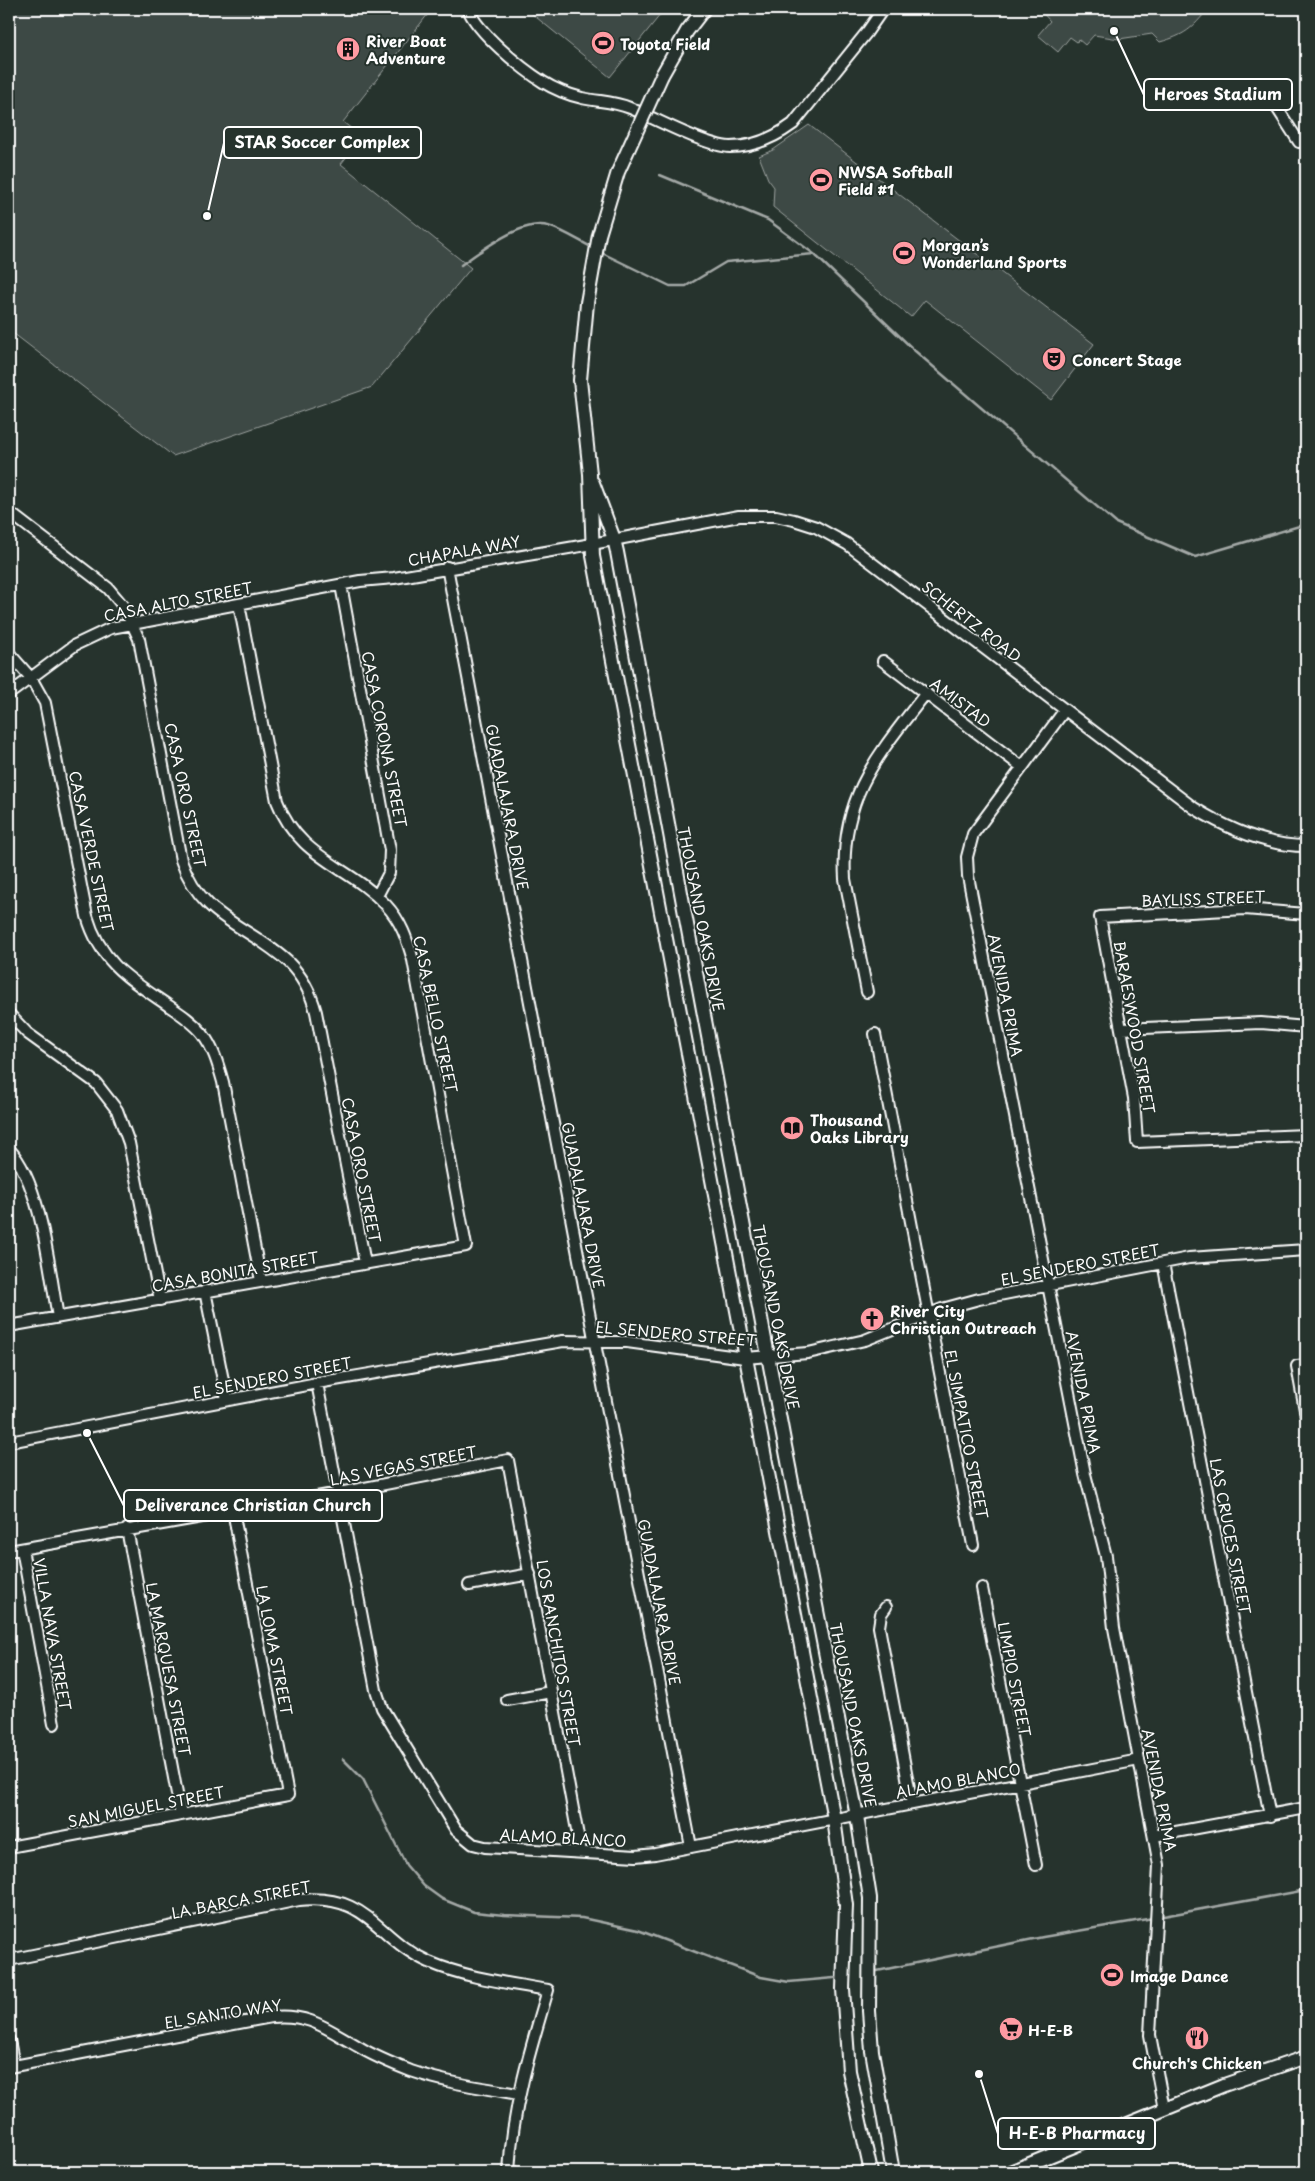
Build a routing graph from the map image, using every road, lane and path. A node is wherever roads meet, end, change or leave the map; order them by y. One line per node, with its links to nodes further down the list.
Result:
1 (468, 9): 4 (street)
2 (704, 9): 7 (main road, THOUSAND OAKS DRIVE, bridge)
3 (883, 9): 4 (street)
4 (877, 14)
5 (1266, 91): 6 (street)
6 (1299, 142)
7 (590, 474): 9 (main road, THOUSAND OAKS DRIVE); 10 (main road, THOUSAND OAKS DRIVE)
8 (9, 512): 14 (street, CASA ORO STREET)
9 (614, 539): 10 (street, SCHERTZ ROAD); 20 (street, SCHERTZ ROAD); 45 (main road, THOUSAND OAKS DRIVE)
10 (592, 544): 11 (street, CHAPALA WAY); 46 (main road, THOUSAND OAKS DRIVE)
11 (448, 567): 12 (street, CHAPALA WAY); 44 (street, GUADALAJARA DRIVE)
12 (341, 585): 13 (street, CASA ALTO STREET); 23 (street, CASA CORONA STREET)
13 (239, 604): 14 (street, CASA ALTO STREET); 23 (street, CASA BELLO STREET)
14 (133, 624): 17 (street, CASA ALTO STREET); 35 (street, CASA ORO STREET)
15 (9, 653): 17 (street, CASA VERDE STREET)
16 (883, 661): 18 (street, AMISTAD)
17 (31, 678): 19 (street, CASA ALTO STREET); 37 (street, CASA VERDE STREET)
18 (926, 693): 21 (street, AMISTAD); 26 (street)
19 (9, 694)
20 (1064, 711): 21 (street, AVENIDA PRIMA); 22 (street, SCHERTZ ROAD)
21 (1022, 766): 38 (street, AVENIDA PRIMA)
22 (1306, 846)
23 (377, 896): 33 (street, CASA BELLO STREET)
24 (1306, 914): 25 (street, BAYLISS STREET)
25 (1100, 917): 29 (street, BARAESWOOD STREET)
26 (867, 992)
27 (9, 1014): 40 (street)
28 (1306, 1027): 29 (street)
29 (1122, 1029): 31 (street, BARAESWOOD STREET)
30 (875, 1034): 41 (street, EL SIMPATICO STREET)
31 (1306, 1135)
32 (9, 1149): 42 (street)
33 (466, 1246): 35 (street, CASA BONITA STREET)
34 (1306, 1250): 36 (street, EL SENDERO STREET)
35 (365, 1263): 37 (street, CASA BONITA STREET)
36 (1163, 1263): 38 (street, EL SENDERO STREET); 73 (street, LAS CRUCES STREET)
37 (261, 1281): 39 (street, CASA BONITA STREET)
38 (1048, 1286): 41 (street, EL SENDERO STREET); 66 (street, AVENIDA PRIMA)
39 (205, 1291): 40 (street, CASA BONITA STREET); 49 (street)
40 (160, 1300): 42 (street, CASA BONITA STREET)
41 (929, 1314): 45 (street, EL SENDERO STREET); 56 (street, EL SIMPATICO STREET)
42 (58, 1317): 43 (street, CASA BONITA STREET)
43 (9, 1326)
44 (595, 1340): 46 (street, EL SENDERO STREET); 48 (street, EL SENDERO STREET); 77 (street, GUADALAJARA DRIVE)
45 (768, 1356): 46 (street, EL SENDERO STREET); 72 (main road, THOUSAND OAKS DRIVE)
46 (745, 1358): 74 (main road, THOUSAND OAKS DRIVE)
47 (1301, 1366): 50 (street)
48 (317, 1383): 49 (street, EL SENDERO STREET); 53 (street, ALAMO BLANCO)
49 (227, 1400): 51 (street, EL SENDERO STREET)
50 (1306, 1416)
51 (9, 1442)
52 (508, 1460): 53 (street, LAS VEGAS STREET); 59 (street, LOS RANCHITOS STREET)
53 (339, 1493): 54 (street, LAS VEGAS STREET); 78 (street, ALAMO BLANCO)
54 (233, 1511): 55 (street, LAS VEGAS STREET); 68 (street, LA LOMA STREET)
55 (127, 1530): 57 (street, LAS VEGAS STREET); 71 (street, LA MARQUESA STREET)
56 (973, 1545)
57 (22, 1549): 58 (street, LAS VEGAS STREET); 65 (street, VILLA NAVA STREET)
58 (9, 1551)
59 (530, 1574): 60 (street); 63 (street, LOS RANCHITOS STREET)
60 (469, 1585)
61 (982, 1588): 67 (street, LIMPIO STREET)
62 (886, 1607): 69 (street)
63 (551, 1692): 64 (street); 78 (street, LOS RANCHITOS STREET)
64 (506, 1700)
65 (54, 1724)
66 (1139, 1760): 67 (street, ALAMO BLANCO); 75 (street, AVENIDA PRIMA)
67 (1020, 1784): 69 (street, ALAMO BLANCO); 79 (street, LIMPIO STREET)
68 (288, 1795): 71 (street, SAN MIGUEL STREET)
69 (912, 1804): 72 (street, ALAMO BLANCO)
70 (1306, 1808): 73 (street)
71 (181, 1815): 76 (street, SAN MIGUEL STREET)
72 (857, 1816): 74 (street, ALAMO BLANCO); 88 (main road, THOUSAND OAKS DRIVE)
73 (1270, 1816): 75 (street)
74 (834, 1819): 77 (street, ALAMO BLANCO); 87 (main road, THOUSAND OAKS DRIVE)
75 (1154, 1836): 85 (street, AVENIDA PRIMA)
76 (9, 1847)
77 (691, 1847): 78 (street, ALAMO BLANCO)
78 (581, 1852)
79 (1036, 1865)
80 (9, 1960): 84 (street, LA BARCA STREET)
81 (9, 2040): 83 (street)
82 (1306, 2058): 85 (main road)
83 (11, 2067): 84 (street, EL SANTO WAY)
84 (520, 2094): 86 (street)
85 (1164, 2109): 89 (main road)
86 (509, 2172)
87 (871, 2172)
88 (893, 2172)
89 (1010, 2172)

